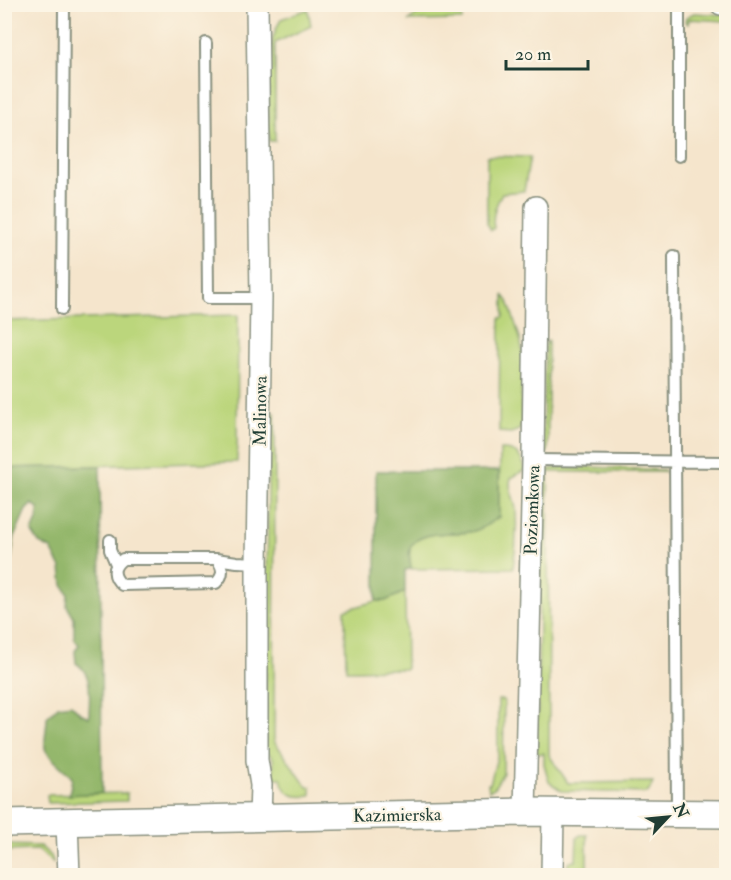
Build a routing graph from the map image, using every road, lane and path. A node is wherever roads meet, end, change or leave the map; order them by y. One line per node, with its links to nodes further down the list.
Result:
1 (64, 4): 11 (lane)
2 (257, 4): 10 (street, Malinowa)
3 (679, 4): 7 (lane)
4 (721, 4): 5 (street)
5 (726, 5)
6 (206, 43): 10 (lane)
7 (678, 156)
8 (536, 207): 12 (street, Poziomkowa)
9 (674, 256): 13 (lane)
10 (261, 298): 17 (street, Malinowa)
11 (62, 309)
12 (533, 460): 13 (lane); 19 (street, Poziomkowa)
13 (675, 462): 14 (lane); 21 (lane)
14 (726, 462)
15 (110, 540): 18 (lane)
16 (216, 559): 17 (lane); 18 (lane); 18 (lane)
17 (257, 563): 23 (street, Malinowa)
18 (117, 564)
19 (525, 812): 20 (street, Kazimierska); 23 (street, Kazimierska)
20 (553, 813): 21 (street, Kazimierska); 27 (street)
21 (676, 814): 22 (street, Kazimierska)
22 (726, 814)
23 (260, 818): 24 (street, Kazimierska)
24 (67, 822): 25 (street, Kazimierska); 26 (street)
25 (4, 824)
26 (69, 876)
27 (552, 876)

